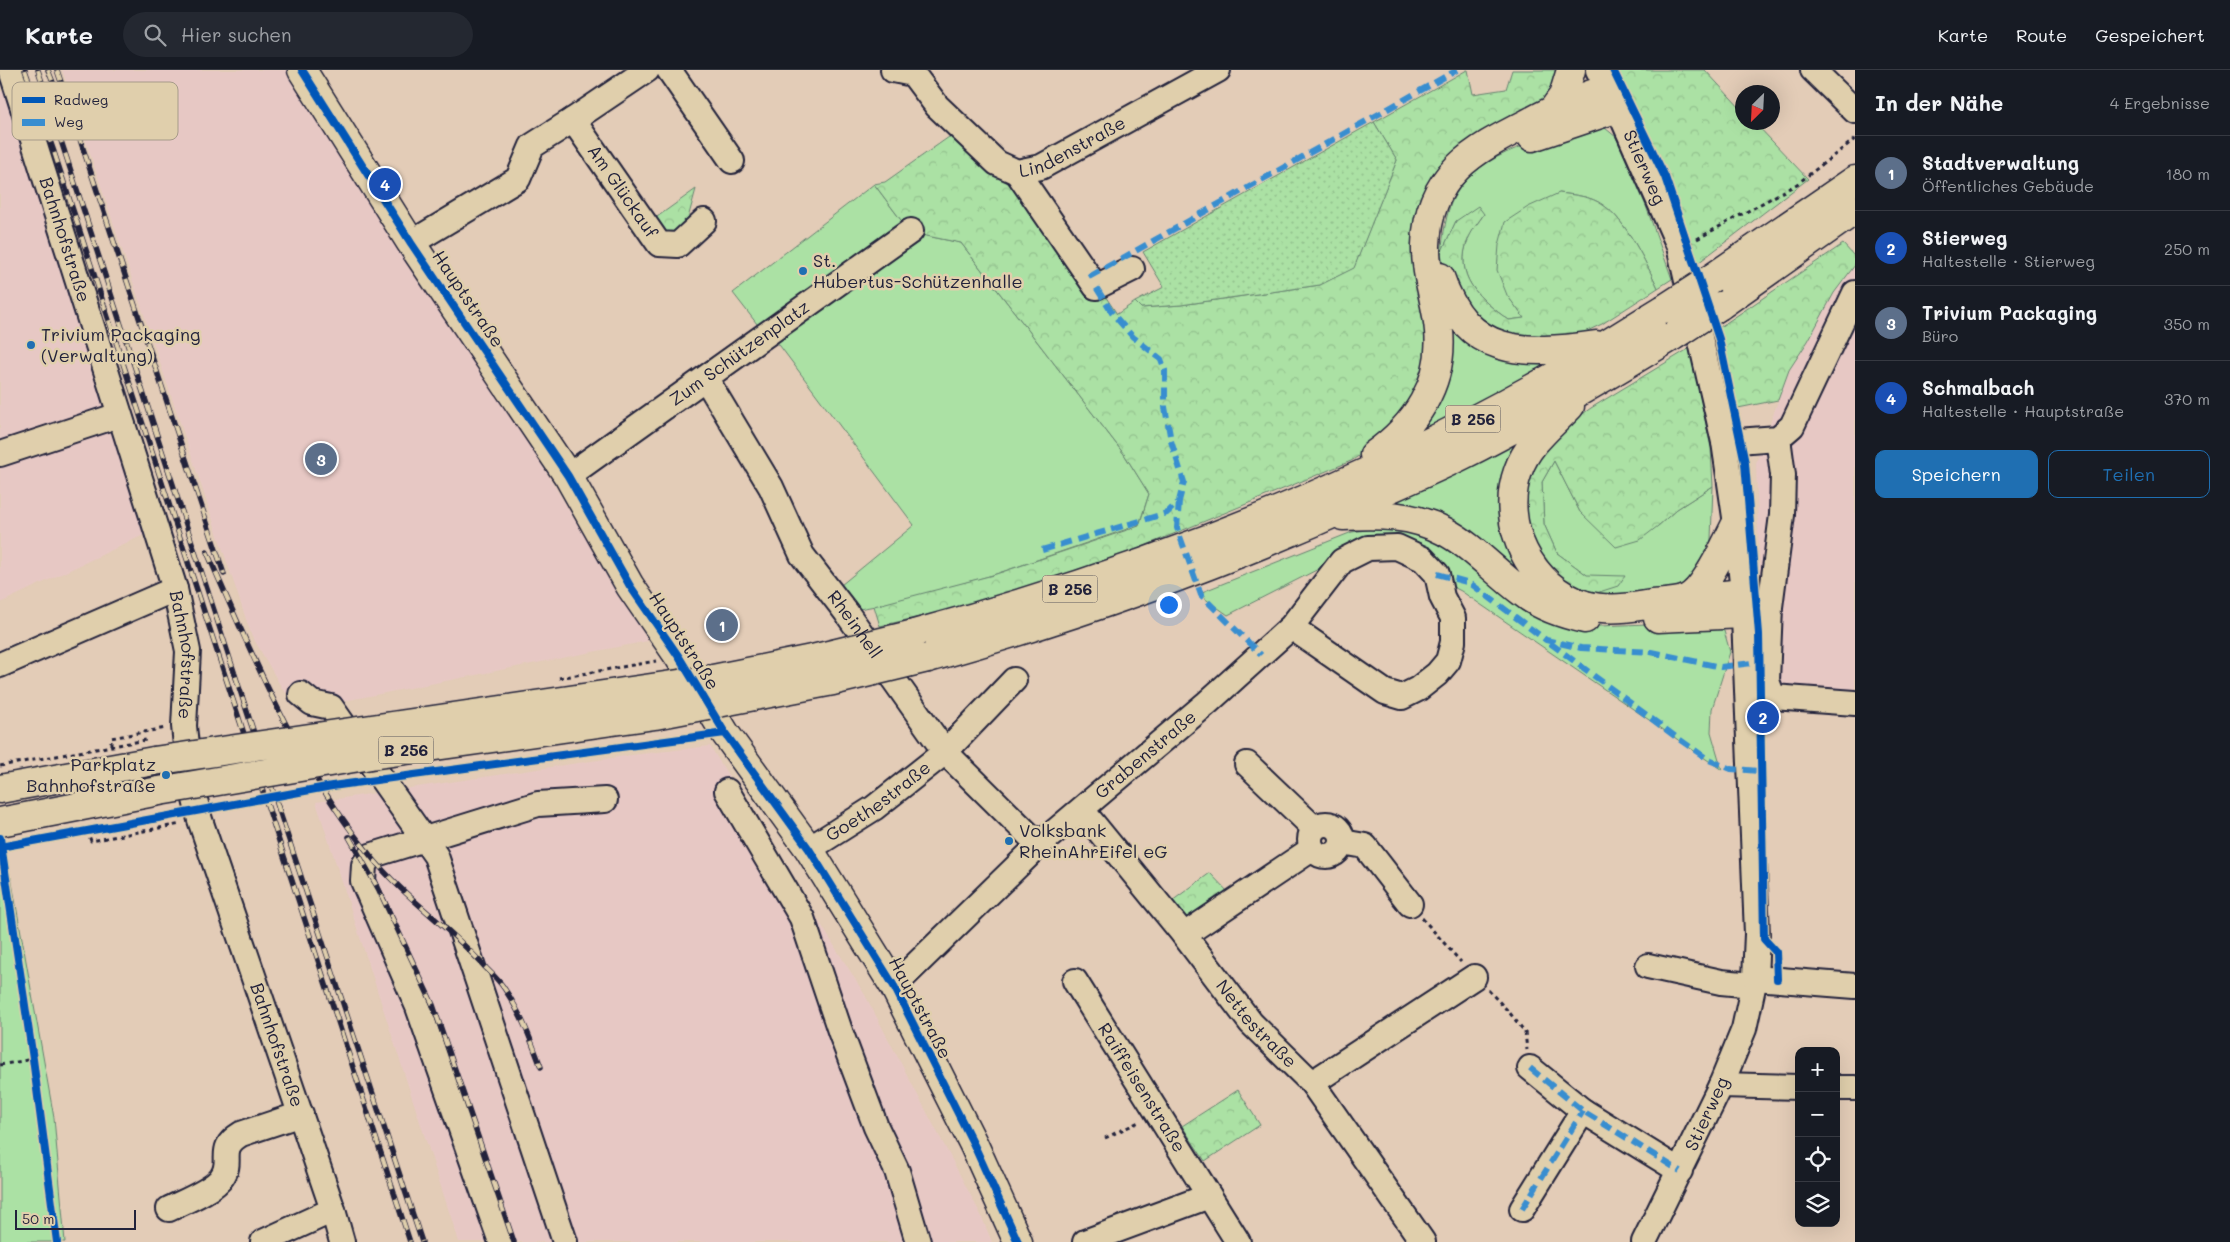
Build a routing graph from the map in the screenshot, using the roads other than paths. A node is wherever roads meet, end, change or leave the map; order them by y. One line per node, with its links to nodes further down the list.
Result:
1 (11, 70): 9 (street, Bahnhofstraße)
2 (302, 70): 21 (main road, Hauptstraße)
3 (647, 70): 13 (street)
4 (669, 70): 15 (street)
5 (1218, 70): 16 (street, Lindenstraße)
6 (1571, 70): 11 (main road)
7 (1813, 70): 12 (street)
8 (909, 71): 16 (street, Lindenstraße)
9 (15, 82)
10 (1608, 89): 11 (main road); 24 (main road); 29 (street, Stierweg)
11 (1553, 110): 32 (main road)
12 (1855, 111)
13 (573, 120): 19 (street, Am Glückauf); 21 (street)
14 (33, 140): 27 (street, Bahnhofstraße)
15 (732, 161)
16 (1018, 172): 22 (street)
17 (1855, 180): 24 (main road, B 256, bridge)
18 (1855, 210): 26 (main road, B 256, bridge)
19 (704, 221)
20 (911, 231): 25 (street, Zum Schützenplatz)
21 (411, 243): 31 (main road, Hauptstraße)
22 (1132, 269)
23 (1855, 293): 28 (street)
24 (1607, 344): 32 (main road, B 256)
25 (706, 379): 31 (street, Zum Schützenplatz); 44 (street, Rheinhell)
26 (1590, 386): 33 (main road, B 256); 37 (main road)
27 (119, 415): 30 (street); 36 (street, Bahnhofstraße)
28 (1778, 438): 29 (street); 43 (street)
29 (1724, 442): 34 (street, Stierweg)
30 (0, 454)
31 (568, 476): 54 (main road, Hauptstraße)
32 (1335, 486): 35 (main road, B 256)
33 (1329, 516): 35 (main road, B 256); 38 (main road)
34 (1736, 524): 37 (main road); 38 (street, Stierweg)
35 (1228, 545): 46 (main road, B 256, bridge); 50 (main road, B 256, bridge)
36 (175, 589): 40 (street); 70 (street, Bahnhofstraße)
37 (1686, 599): 38 (main road)
38 (1743, 603): 60 (street, Stierweg)
39 (1291, 627): 39 (street); 49 (street, Grabenstraße)
40 (0, 666)
41 (1014, 680): 44 (street, Goethestraße)
42 (301, 694): 51 (street)
43 (1855, 703)
44 (945, 752): 53 (street, Rheinhell); 54 (street, Goethestraße)
45 (1247, 764): 52 (street)
46 (0, 789)
47 (727, 791): 80 (street)
48 (605, 800): 51 (street)
49 (1082, 810): 53 (street, Grabenstraße); 56 (street, Nettestraße)
50 (0, 822)
51 (423, 839): 78 (street); 79 (street)
52 (1313, 839): 55 (street); 56 (street)
53 (1038, 845): 61 (street, Grabenstraße)
54 (809, 850): 61 (main road, Hauptstraße)
55 (1410, 904)
56 (1184, 935): 64 (street, Nettestraße)
57 (1648, 966): 60 (street)
58 (1474, 977): 64 (street)
59 (1075, 981): 72 (street, Raiffeisenstraße)
60 (1754, 982): 62 (street); 65 (street, Stierweg)
61 (894, 986): 81 (main road, Hauptstraße)
62 (1855, 986)
63 (1530, 1068): 69 (street)
64 (1312, 1083): 84 (street, Nettestraße)
65 (1721, 1085): 66 (street); 71 (street, Stierweg)
66 (1795, 1087)
67 (1840, 1088): 68 (street)
68 (1855, 1088)
69 (1583, 1111): 71 (street); 74 (street)
70 (301, 1114): 73 (street); 75 (street, Bahnhofstraße)
71 (1680, 1171): 85 (street, Stierweg)
72 (1209, 1196): 82 (street); 83 (street, Raiffeisenstraße)
73 (169, 1209)
74 (1522, 1209)
75 (333, 1210): 76 (street); 77 (street, Bahnhofstraße)
76 (263, 1242)
77 (342, 1242)
78 (501, 1242)
79 (565, 1242)
80 (918, 1242)
81 (1018, 1242)
82 (1085, 1242)
83 (1238, 1242)
84 (1423, 1242)
85 (1644, 1242)

